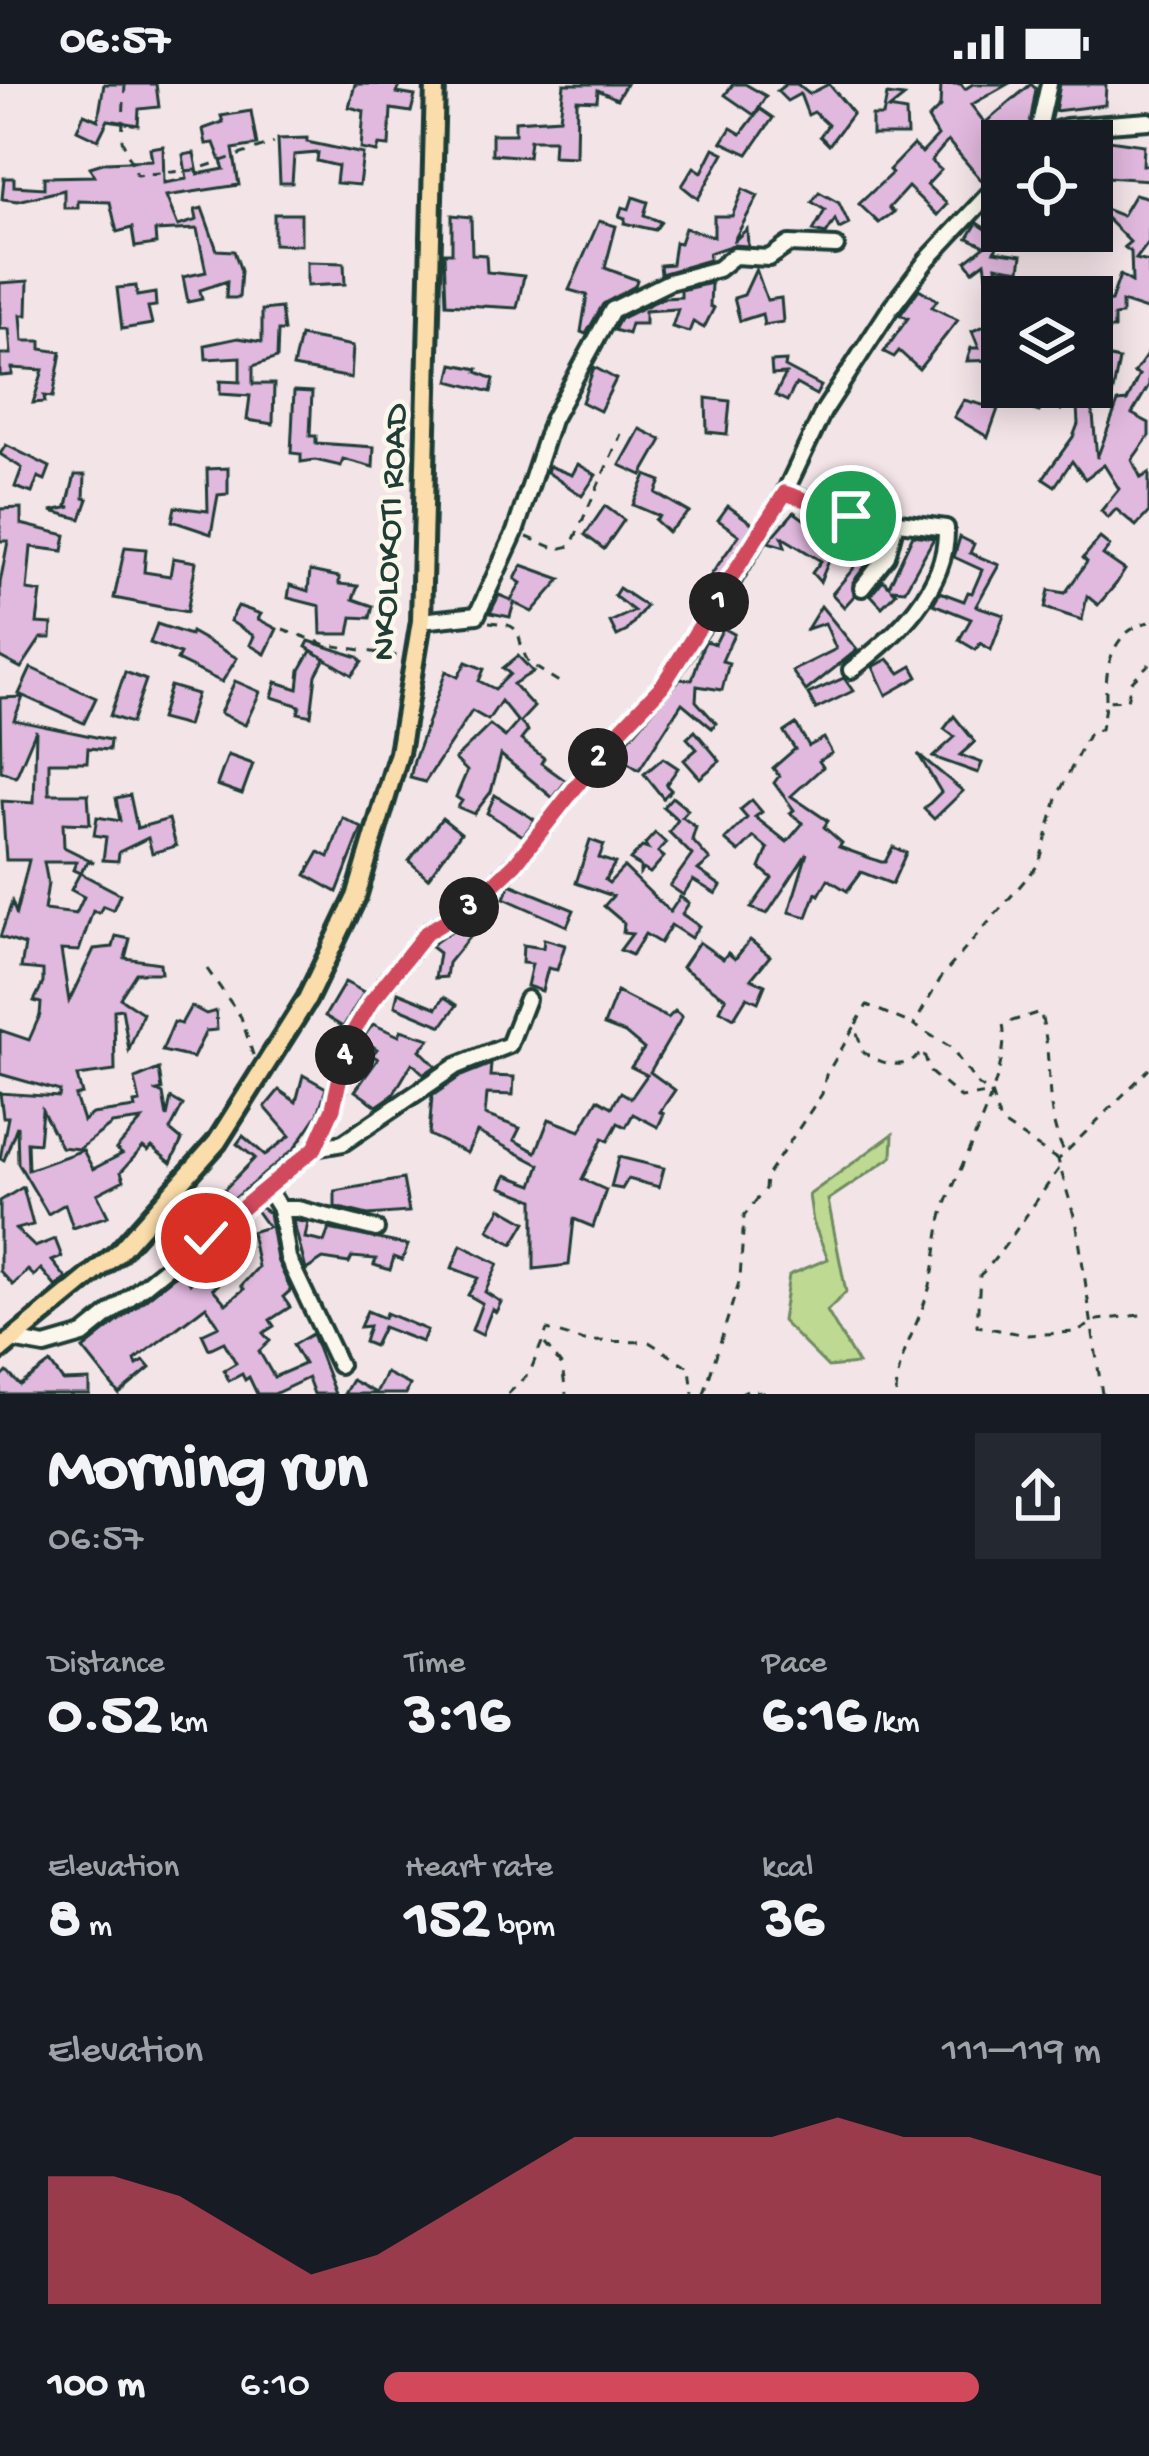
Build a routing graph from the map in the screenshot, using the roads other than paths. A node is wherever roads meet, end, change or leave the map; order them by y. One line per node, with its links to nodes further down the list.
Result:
1 (435, 84): 11 (main road, NKOLOKOTI ROAD)
2 (1048, 84): 3 (street)
3 (1041, 120)
4 (1149, 121): 5 (street)
5 (1113, 124)
6 (981, 203): 8 (street)
7 (836, 246): 11 (street)
8 (785, 493): 9 (street); 14 (street)
9 (896, 522): 10 (street); 12 (street)
10 (862, 589)
11 (421, 621): 18 (main road, NKOLOKOTI ROAD)
12 (851, 670)
13 (527, 999): 14 (street)
14 (315, 1148): 15 (street)
15 (267, 1188): 16 (street); 18 (street)
16 (280, 1209): 17 (street); 19 (street)
17 (376, 1229)
18 (6, 1345)
19 (339, 1365)

